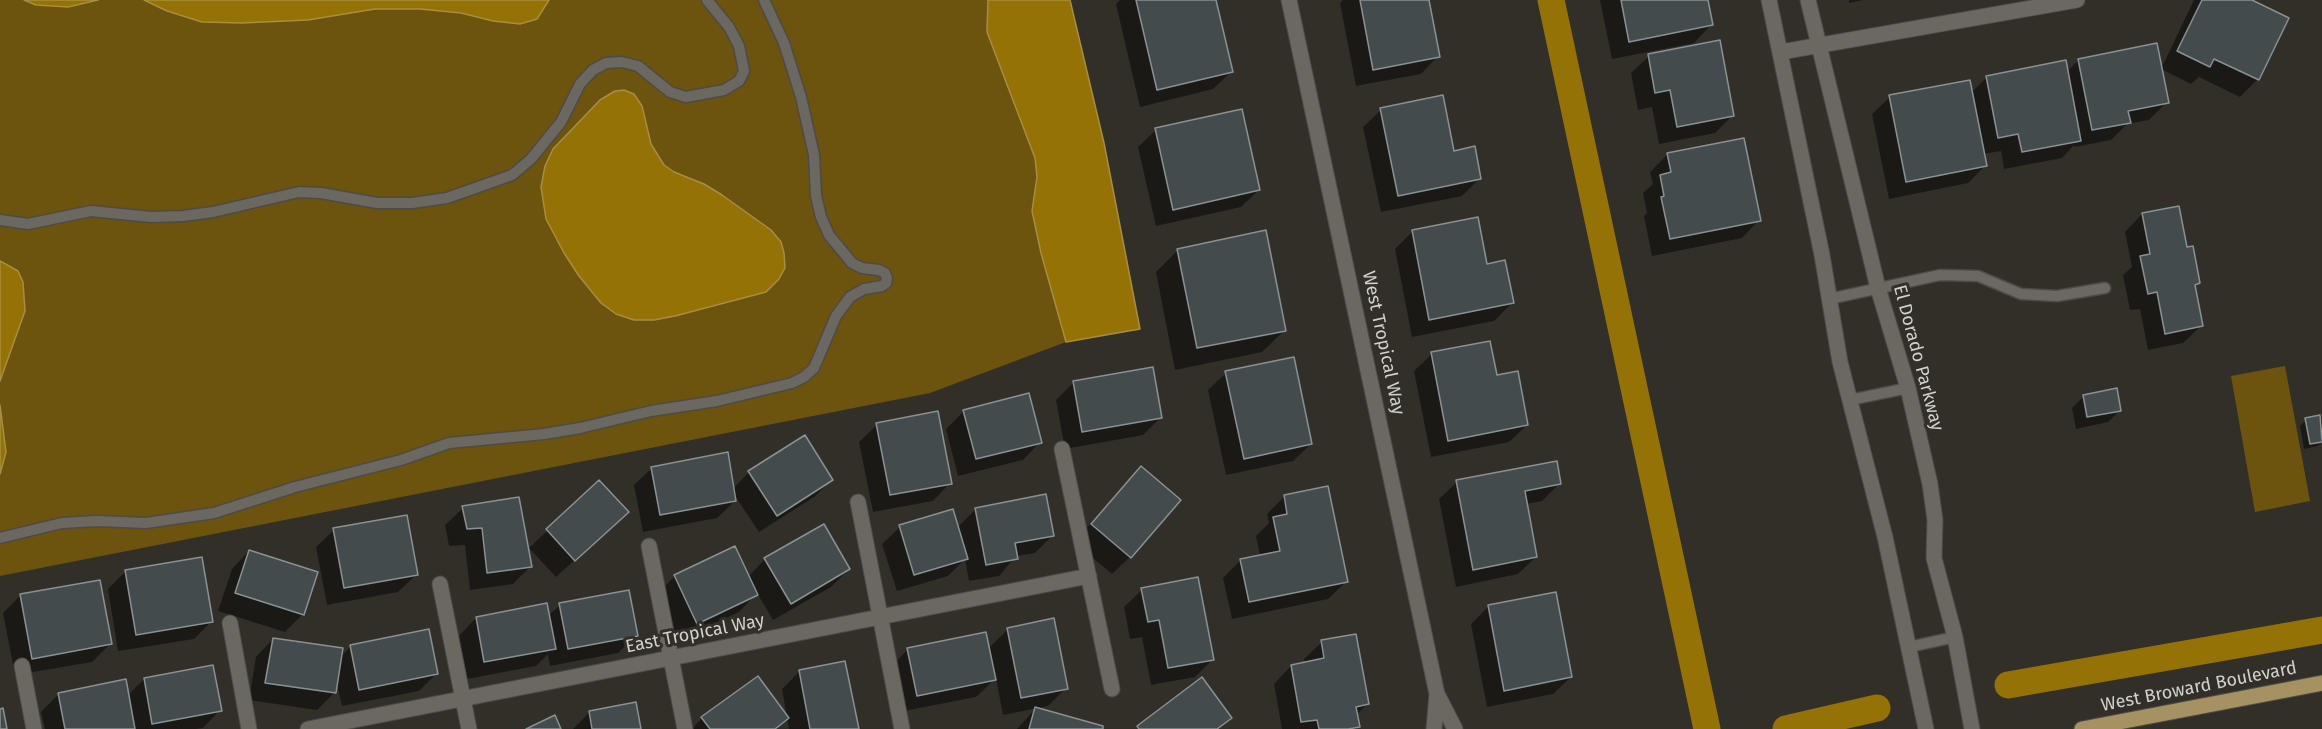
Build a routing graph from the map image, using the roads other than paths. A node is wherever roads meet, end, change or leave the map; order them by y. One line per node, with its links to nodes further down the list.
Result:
1 (707, 0): 9 (lane)
2 (764, 0): 17 (lane)
3 (1289, 0): 29 (street, West Tropical Way)
4 (1769, 0): 8 (street)
5 (1808, 0): 7 (street, El Dorado Parkway)
6 (2077, 0): 7 (street)
7 (1818, 45): 8 (street); 10 (street, El Dorado Parkway)
8 (1781, 52): 12 (street)
9 (0, 220)
10 (1878, 288): 11 (lane); 12 (lane); 13 (street, El Dorado Parkway)
11 (2105, 288)
12 (1829, 299): 14 (street)
13 (1908, 388): 14 (lane); 23 (street, El Dorado Parkway)
14 (1850, 400): 24 (street)
15 (1062, 449): 19 (street)
16 (858, 502): 21 (street)
17 (0, 538)
18 (649, 546): 25 (street)
19 (1089, 576): 21 (street, East Tropical Way); 28 (street)
20 (440, 584): 30 (street)
21 (880, 617): 25 (street, East Tropical Way); 36 (street)
22 (230, 623): 32 (street)
23 (1955, 637): 24 (lane); 40 (street, El Dorado Parkway)
24 (1909, 646): 39 (street)
25 (670, 658): 30 (street, East Tropical Way); 35 (street)
26 (22, 666): 31 (street)
27 (2322, 683): 41 (main road, West Broward Boulevard)
28 (1112, 689)
29 (1437, 694): 37 (street, West Tropical Way); 38 (street, West Tropical Way)
30 (463, 699): 33 (street, East Tropical Way); 34 (street)
31 (34, 729)
32 (249, 729)
33 (308, 729)
34 (469, 729)
35 (684, 729)
36 (902, 729)
37 (1434, 729)
38 (1455, 729)
39 (1926, 729)
40 (1972, 729)
41 (2082, 729)

